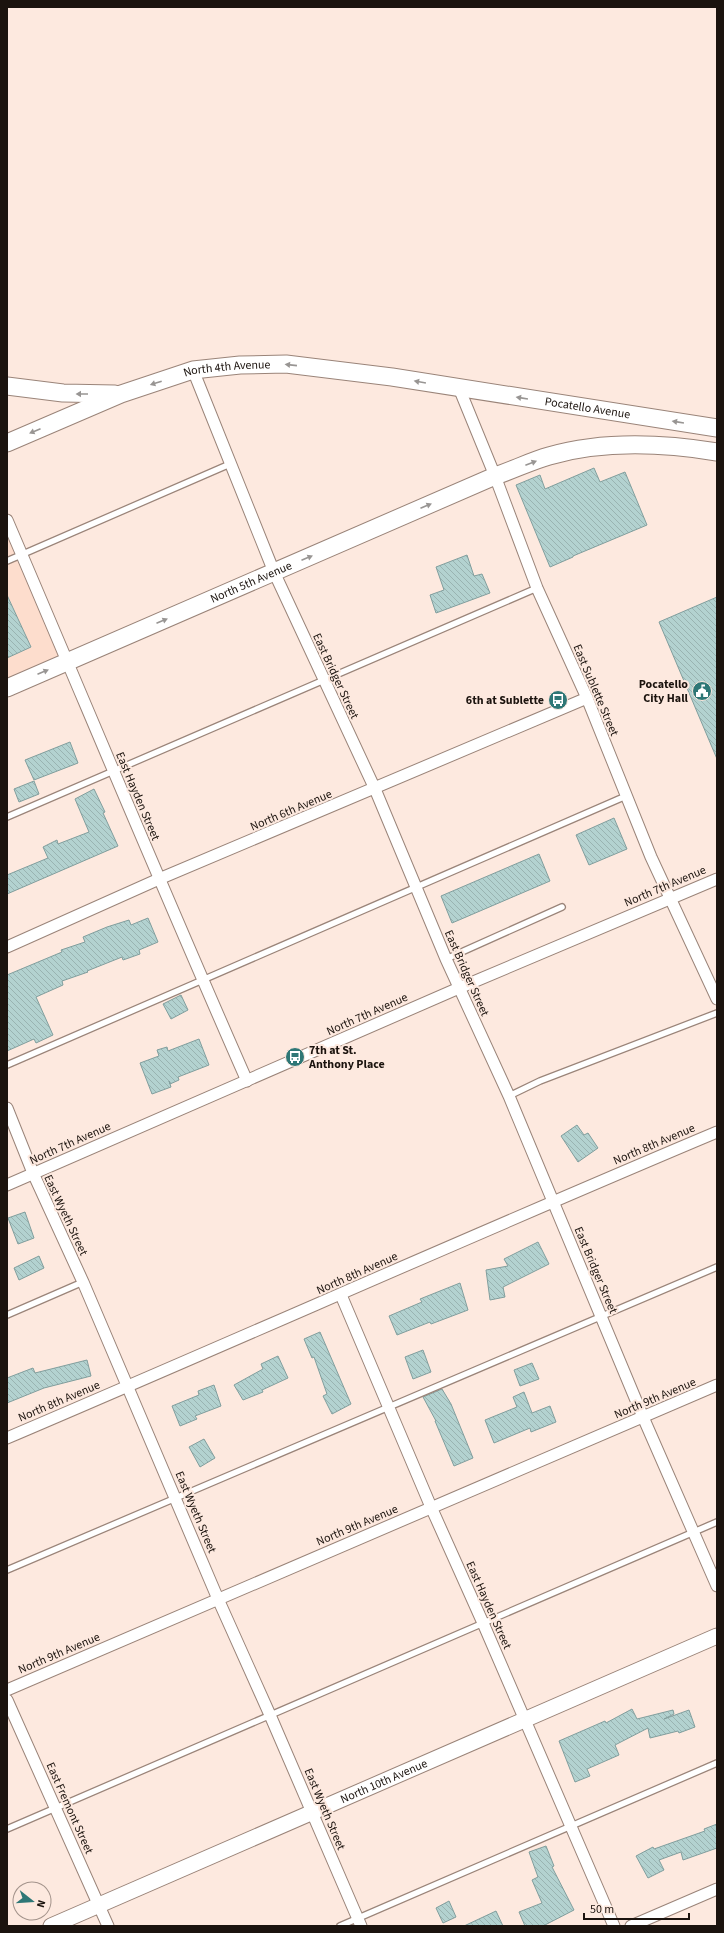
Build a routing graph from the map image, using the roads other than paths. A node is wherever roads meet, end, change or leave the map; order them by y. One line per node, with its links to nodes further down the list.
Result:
1 (193, 370): 3 (main road, North 4th Avenue, one-way to 1); 4 (main road, North 4th Avenue, one-way to 4); 8 (street, East Bridger Street)
2 (7, 386): 4 (main road, one-way to 2)
3 (458, 388): 5 (main road, Pocatello Avenue, one-way to 3); 9 (street, East Sublette Street)
4 (121, 394): 6 (main road, North 4th Avenue, one-way to 6)
5 (717, 428)
6 (7, 443)
7 (717, 452): 9 (main road, one-way to 7)
8 (230, 464): 11 (lane); 13 (street, East Bridger Street)
9 (495, 476): 13 (main road, North 5th Avenue, one-way to 9); 14 (street, East Sublette Street)
10 (7, 520): 11 (street, East Hayden Street)
11 (22, 555): 12 (lane); 15 (street, East Hayden Street)
12 (7, 561)
13 (274, 572): 15 (main road, North 5th Avenue, one-way to 13); 16 (street, East Bridger Street)
14 (537, 588): 16 (lane); 18 (street, East Sublette Street)
15 (68, 661): 17 (main road, North 5th Avenue, one-way to 15); 19 (street, East Hayden Street)
16 (324, 680): 19 (lane); 20 (street, East Bridger Street)
17 (7, 688)
18 (586, 698): 20 (street, North 6th Avenue); 21 (street, East Sublette Street)
19 (114, 771): 22 (lane); 23 (street, East Hayden Street)
20 (375, 789): 23 (street, North 6th Avenue); 25 (street, East Bridger Street)
21 (626, 796): 25 (lane); 26 (street, East Sublette Street)
22 (7, 817)
23 (159, 879): 28 (street, North 6th Avenue); 30 (street, East Hayden Street)
24 (717, 879): 26 (street, North 7th Avenue)
25 (415, 888): 29 (street, East Bridger Street); 30 (lane)
26 (670, 898): 31 (street, North 7th Avenue); 32 (street, East Sublette Street)
27 (562, 907): 29 (lane)
28 (7, 947)
29 (446, 959): 31 (street, East Bridger Street)
30 (202, 980): 34 (lane); 35 (street, East Hayden Street)
31 (459, 988): 35 (street, North 7th Avenue); 36 (street, East Bridger Street)
32 (717, 1000)
33 (717, 1013): 36 (lane)
34 (7, 1065)
35 (247, 1081): 39 (street, North 7th Avenue)
36 (509, 1096): 41 (street, East Bridger Street)
37 (7, 1108): 39 (street, East Wyeth Street)
38 (717, 1132): 41 (street, North 8th Avenue)
39 (33, 1174): 40 (street, North 7th Avenue); 43 (street, East Wyeth Street)
40 (7, 1185)
41 (552, 1201): 44 (street, North 8th Avenue); 46 (street, East Bridger Street)
42 (717, 1267): 46 (lane)
43 (84, 1282): 45 (lane); 48 (street, East Wyeth Street)
44 (341, 1295): 48 (street, North 8th Avenue); 49 (street, East Hayden Street)
45 (7, 1315)
46 (602, 1316): 49 (lane); 50 (street, East Bridger Street)
47 (717, 1385): 50 (street, North 9th Avenue)
48 (128, 1386): 51 (street, North 8th Avenue); 52 (street, East Wyeth Street)
49 (390, 1407): 52 (lane); 53 (street, East Hayden Street)
50 (643, 1417): 53 (street, North 9th Avenue); 55 (street, East Bridger Street)
51 (7, 1438)
52 (176, 1498): 56 (lane); 58 (street, East Wyeth Street)
53 (431, 1507): 58 (street, North 9th Avenue); 59 (street, East Hayden Street)
54 (717, 1522): 55 (lane)
55 (694, 1532): 57 (street, East Bridger Street); 59 (lane)
56 (7, 1570)
57 (717, 1586)
58 (218, 1599): 61 (street, North 9th Avenue); 63 (street, East Wyeth Street)
59 (483, 1623): 63 (lane); 64 (street, East Hayden Street)
60 (717, 1636): 64 (street, North 10th Avenue)
61 (7, 1690)
62 (7, 1700): 66 (street, East Fremont Street)
63 (270, 1715): 66 (lane); 67 (street, East Wyeth Street)
64 (525, 1719): 67 (street, North 10th Avenue); 68 (street, East Hayden Street)
65 (717, 1763): 68 (lane)
66 (56, 1808): 69 (lane); 71 (street, East Fremont Street)
67 (312, 1812): 71 (street, North 10th Avenue); 72 (street, East Wyeth Street)
68 (571, 1826): 72 (lane); 76 (street, East Hayden Street)
69 (7, 1829)
70 (717, 1889): 77 (street)
71 (99, 1905): 73 (street, North 10th Avenue); 74 (street, East Fremont Street)
72 (360, 1922): 75 (lane)
73 (51, 1926)
74 (108, 1926)
75 (340, 1926)
76 (614, 1926)
77 (631, 1926)

